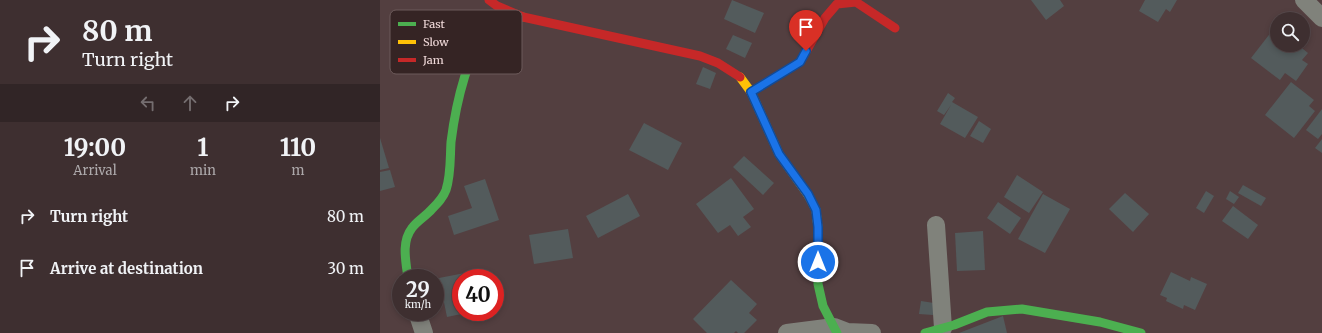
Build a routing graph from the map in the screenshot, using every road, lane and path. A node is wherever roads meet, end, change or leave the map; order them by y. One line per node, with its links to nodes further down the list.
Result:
1 (1304, 0): 5 (street)
2 (493, 2): 3 (street)
3 (509, 10)
4 (523, 17): 8 (street)
5 (1322, 18)
6 (895, 28): 8 (street)
7 (467, 74): 10 (street)
8 (751, 92): 13 (street)
9 (936, 225): 12 (street)
10 (407, 269)
11 (420, 321): 14 (street)
12 (943, 328): 17 (street); 18 (street)
13 (835, 330): 15 (street); 16 (street)
14 (424, 333)
15 (787, 333)
16 (872, 333)
17 (925, 333)
18 (1141, 333)

